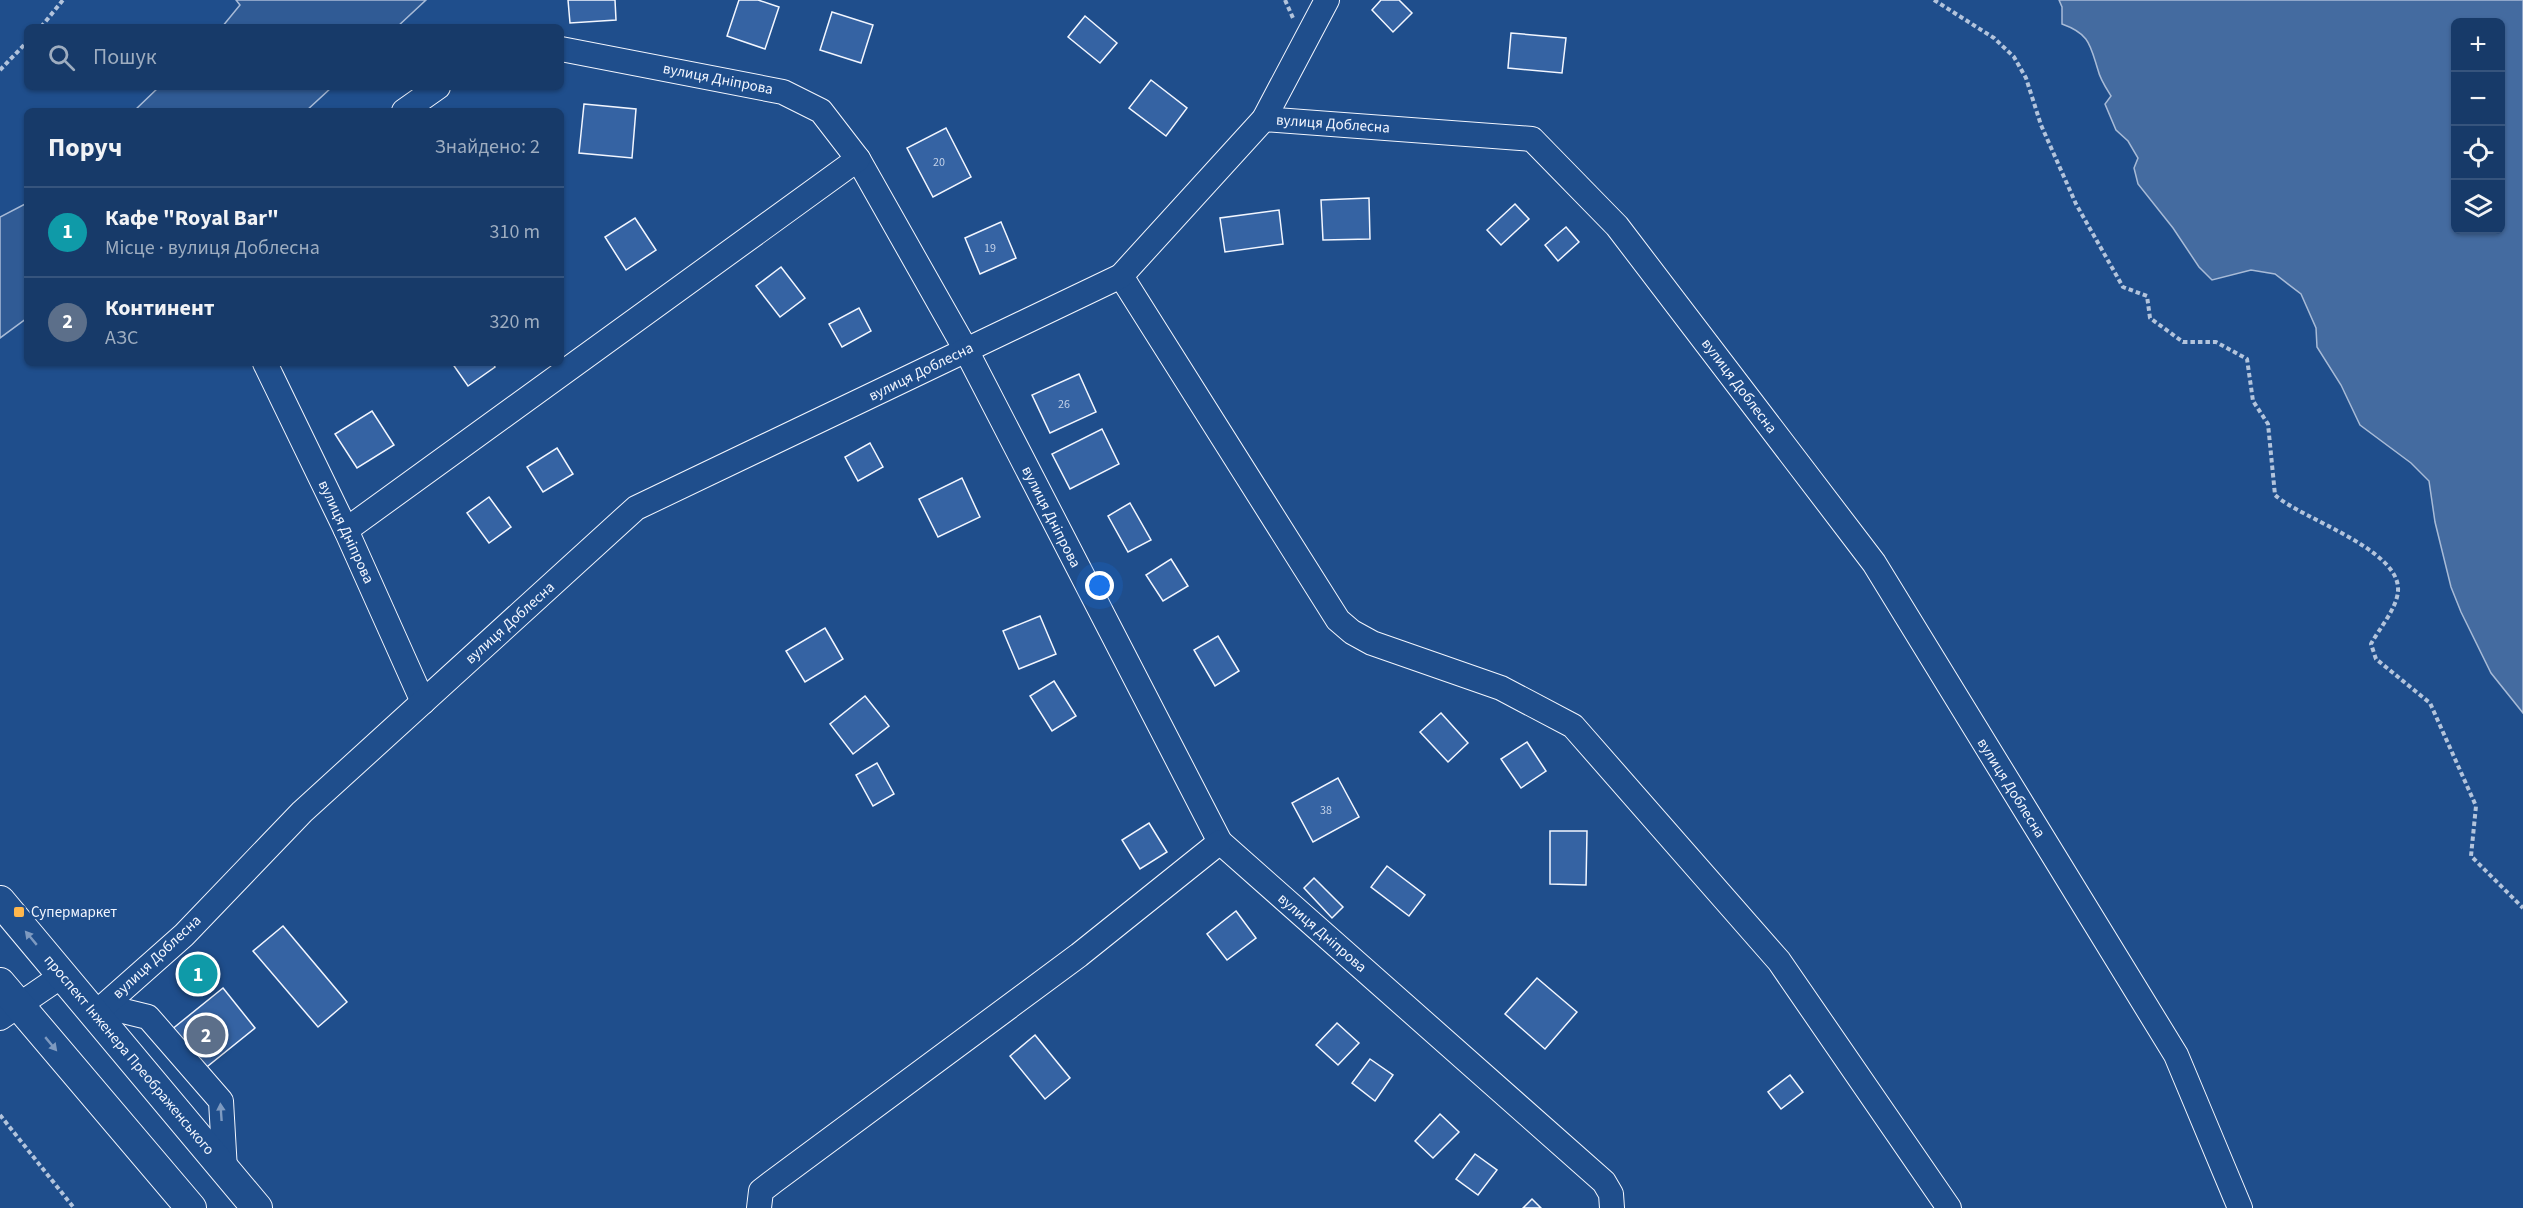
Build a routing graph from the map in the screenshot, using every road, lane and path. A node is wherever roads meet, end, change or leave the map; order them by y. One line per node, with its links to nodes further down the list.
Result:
1 (63, 0): 4 (path)
2 (1327, 0): 10 (street)
3 (1934, 0): 19 (path)
4 (43, 24)
5 (24, 45): 7 (path)
6 (564, 50): 11 (street, вулиця Дніпрова)
7 (0, 70)
8 (434, 90): 9 (street)
9 (408, 108)
10 (1264, 119): 12 (street, вулиця Доблесна); 32 (street, вулиця Доблесна)
11 (858, 159): 13 (street, вулиця Дніпрова); 15 (street)
12 (1121, 276): 13 (street, вулиця Доблесна); 31 (street)
13 (966, 350): 16 (street, вулиця Доблесна); 17 (street, вулиця Дніпрова)
14 (266, 366): 15 (street, вулиця Дніпрова)
15 (346, 530): 16 (street, вулиця Дніпрова)
16 (423, 702): 22 (street, вулиця Доблесна)
17 (1220, 842): 29 (street); 30 (street, вулиця Дніпрова)
18 (0, 901): 20 (main road, проспект Інженера Преображенського, one-way to 18)
19 (2523, 908)
20 (63, 975): 22 (main road, проспект Інженера Преображенського); 23 (street)
21 (0, 983): 23 (main road)
22 (100, 1010): 25 (main road, проспект Інженера Преображенського); 25 (street, one-way to 22)
23 (10, 1013): 27 (main road, one-way to 27)
24 (0, 1115): 26 (path)
25 (225, 1170): 28 (main road, проспект Інженера Преображенського)
26 (74, 1208)
27 (191, 1208)
28 (257, 1208)
29 (759, 1208)
30 (1612, 1208)
31 (1949, 1208)
32 (2240, 1208)

